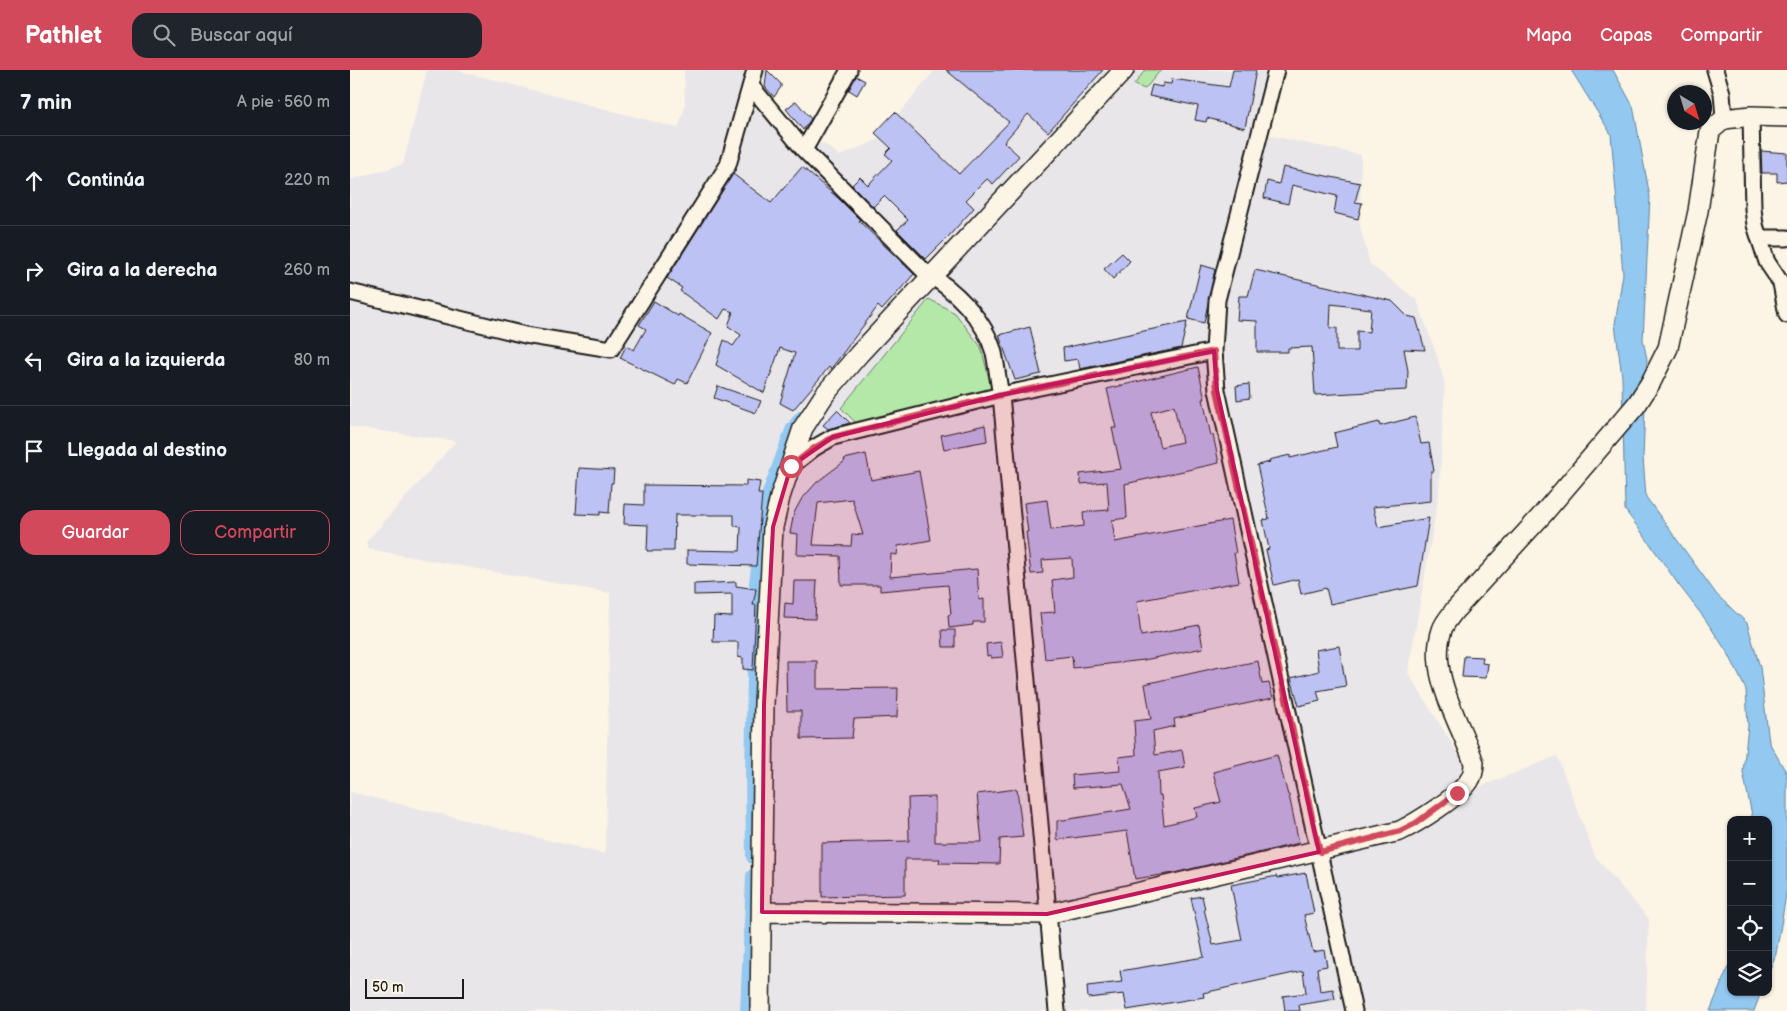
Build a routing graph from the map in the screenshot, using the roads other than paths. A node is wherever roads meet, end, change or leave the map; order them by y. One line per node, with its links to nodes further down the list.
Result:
1 (755, 70): 6 (street)
2 (849, 70): 10 (street)
3 (1124, 70): 13 (street)
4 (1276, 70): 16 (street)
5 (1715, 70): 9 (street)
6 (751, 86): 10 (street); 14 (street)
7 (1751, 116): 8 (street); 9 (street); 11 (street)
8 (1787, 117)
9 (1724, 119): 19 (street)
10 (804, 150): 13 (street)
11 (1759, 238): 12 (street); 15 (street)
12 (1787, 238)
13 (933, 277): 17 (street); 18 (street)
14 (350, 292)
15 (1787, 315)
16 (1214, 351): 17 (street); 19 (street)
17 (1001, 395): 18 (street); 21 (street)
18 (791, 466): 20 (street)
19 (1320, 852): 21 (street); 24 (street)
20 (762, 912): 21 (street); 22 (street)
21 (1048, 914): 23 (street)
22 (760, 1011)
23 (1057, 1011)
24 (1354, 1011)

